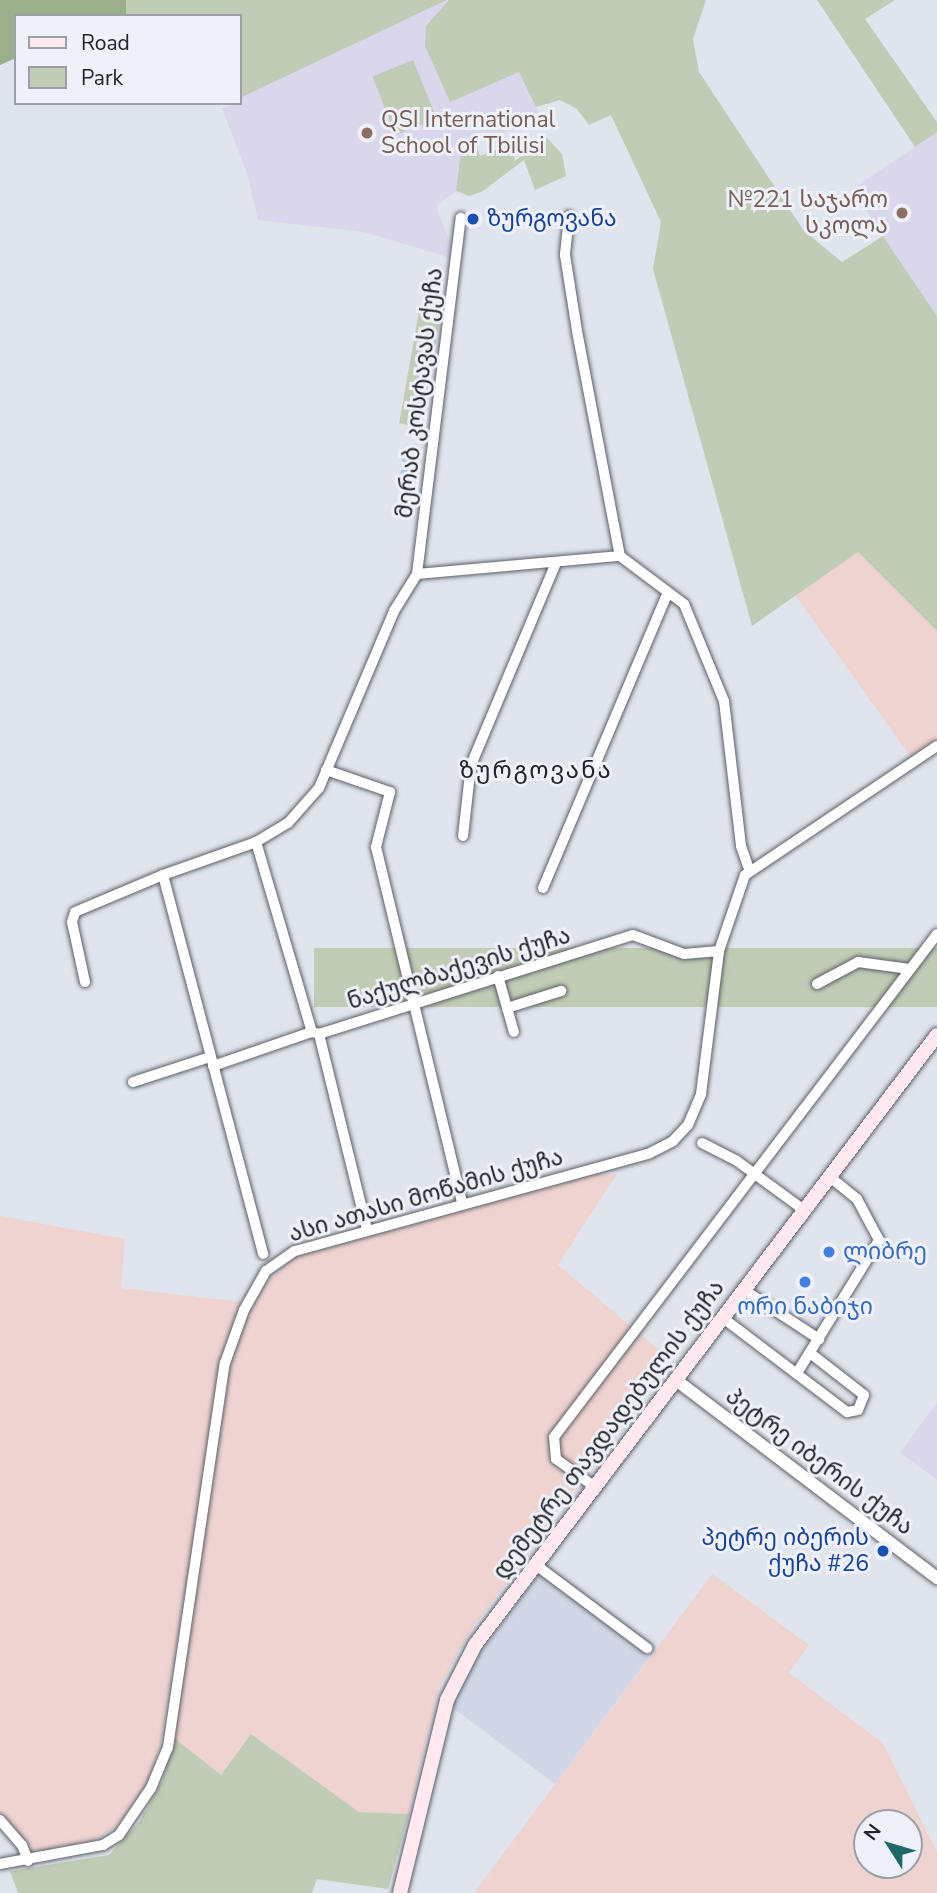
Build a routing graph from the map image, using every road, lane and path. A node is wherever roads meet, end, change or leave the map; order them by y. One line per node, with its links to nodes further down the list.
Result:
1 (569, 216): 3 (street)
2 (461, 218): 5 (street, მერაბ კოსტავას ქუჩა)
3 (620, 556): 4 (street); 6 (street)
4 (556, 563): 5 (street); 9 (street)
5 (417, 574): 8 (street)
6 (668, 592): 11 (street); 13 (street)
7 (937, 746): 11 (street)
8 (326, 770): 10 (street); 21 (street)
9 (463, 836)
10 (256, 842): 12 (street); 24 (street)
11 (749, 869): 15 (street, ასი ათასი მოწამის ქუჩა)
12 (163, 874): 18 (street); 26 (street)
13 (542, 888)
14 (937, 934): 16 (street, დემეტრე თავდადებულის ქუჩა)
15 (719, 951): 17 (street, ნაქულბაქევის ქუჩა); 31 (street, ასი ათასი მოწამის ქუჩა)
16 (910, 969): 19 (street); 29 (street, დემეტრე თავდადებულის ქუჩა)
17 (498, 976): 21 (street, ნაქულბაქევის ქუჩა); 22 (street)
18 (85, 982)
19 (817, 984)
20 (561, 991): 22 (street)
21 (412, 1003): 24 (street, ნაქულბაქევის ქუჩა); 31 (street)
22 (507, 1008): 23 (street)
23 (514, 1031)
24 (315, 1033): 26 (street, ნაქულბაქევის ქუჩა); 33 (street)
25 (937, 1035): 30 (main road, დემეტრე თავდადებულის ქუჩა)
26 (211, 1062): 27 (street, ნაქულბაქევის ქუჩა); 34 (street)
27 (133, 1082)
28 (702, 1143): 29 (street)
29 (754, 1173): 32 (street); 41 (street, დემეტრე თავდადებულის ქუჩა)
30 (830, 1177): 32 (main road, დემეტრე თავდადებულის ქუჩა); 37 (street)
31 (463, 1202): 33 (street, ასი ათასი მოწამის ქუჩა)
32 (804, 1210): 35 (main road, დემეტრე თავდადებულის ქუჩა)
33 (367, 1229): 46 (street, ასი ათასი მოწამის ქუჩა)
34 (263, 1254)
35 (744, 1290): 36 (main road, დემეტრე თავდადებულის ქუჩა); 37 (street)
36 (723, 1318): 39 (street); 40 (main road, დემეტრე თავდადებულის ქუჩა)
37 (819, 1339): 38 (street)
38 (810, 1353): 39 (street); 39 (street)
39 (797, 1373)
40 (676, 1380): 41 (main road, დემეტრე თავდადებულის ქუჩა); 43 (street, პეტრე იბერის ქუჩა)
41 (595, 1487): 42 (main road, დემეტრე თავდადებულის ქუჩა)
42 (536, 1565): 44 (street); 48 (main road, დემეტრე თავდადებულის ქუჩა)
43 (937, 1578)
44 (647, 1648)
45 (0, 1820): 46 (street)
46 (27, 1861): 47 (street, ასი ათასი მოწამის ქუჩა)
47 (0, 1864)
48 (400, 1893)

